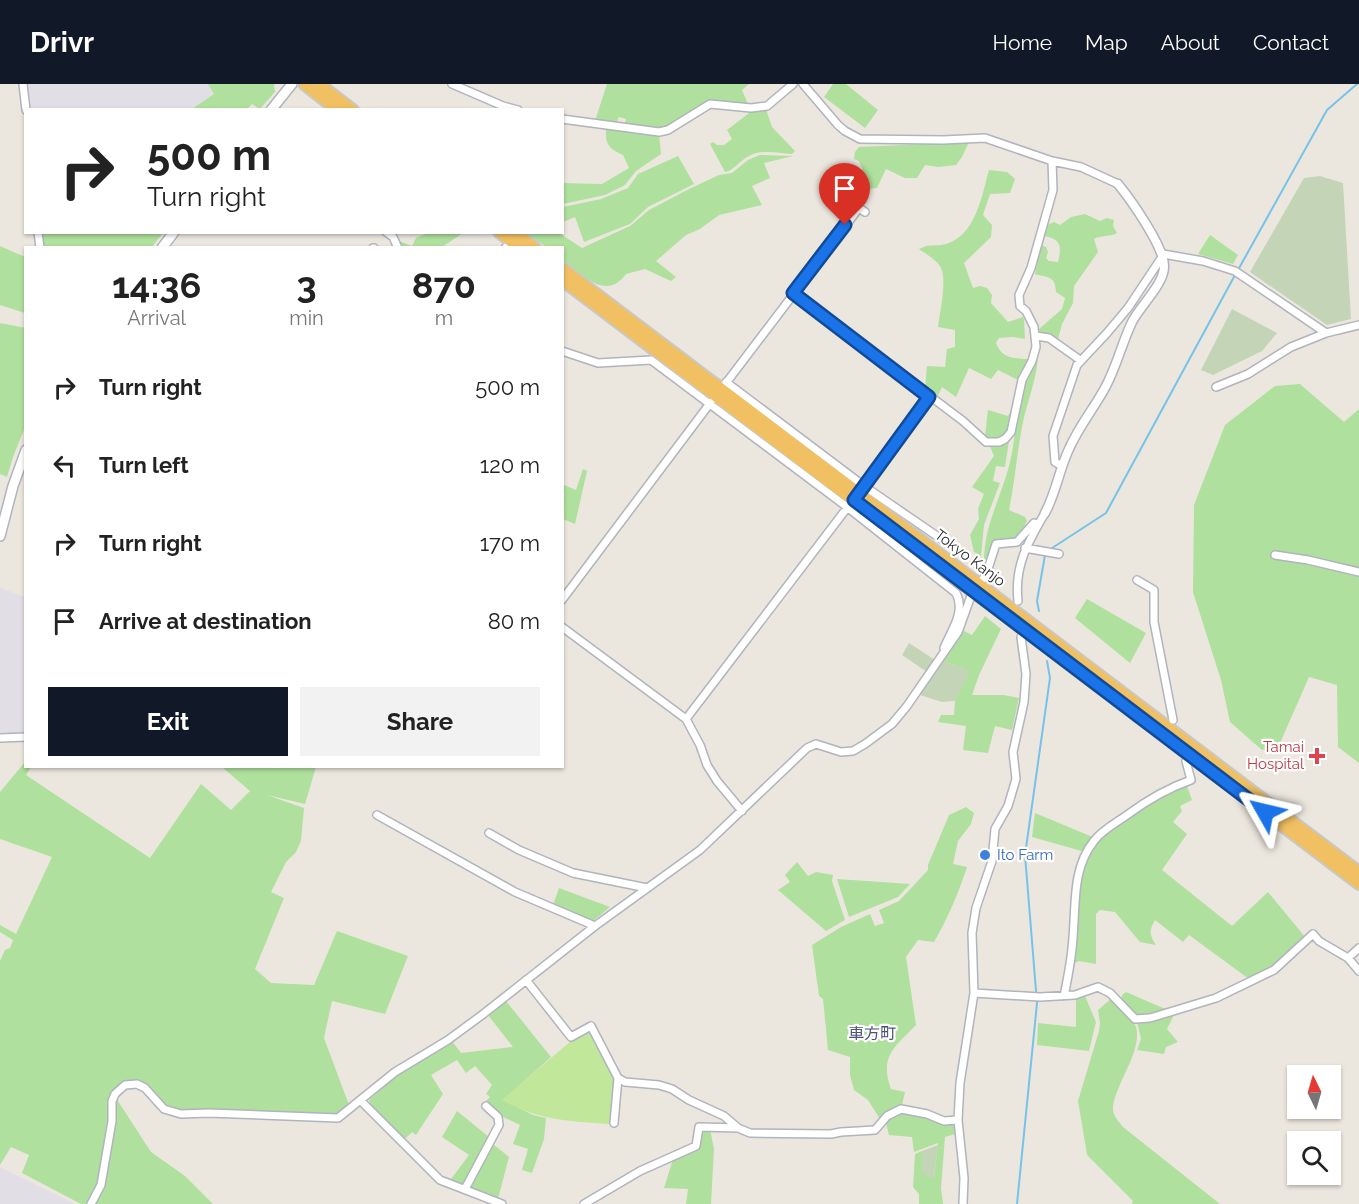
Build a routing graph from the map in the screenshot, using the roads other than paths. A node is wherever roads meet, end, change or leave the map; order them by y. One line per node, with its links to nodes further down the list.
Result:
1 (23, 84): 8 (street)
2 (292, 84): 9 (main road)
3 (304, 84): 10 (highway)
4 (319, 84): 11 (highway)
5 (452, 84): 12 (street)
6 (793, 84): 13 (street)
7 (803, 84): 14 (street)
8 (26, 108)
9 (273, 108)
10 (335, 108)
11 (350, 108)
12 (510, 108)
13 (564, 119)
14 (1052, 161): 15 (street); 29 (street)
15 (1118, 184): 21 (street)
16 (865, 212): 24 (street)
17 (502, 234): 19 (highway)
18 (518, 234): 20 (highway)
19 (517, 246)
20 (532, 246)
21 (1161, 257): 25 (street); 26 (street); 28 (street)
22 (564, 270): 33 (highway, Tokyo Kanjo)
23 (564, 281): 33 (highway, Tokyo Kanjo)
24 (793, 293): 33 (street); 34 (street)
25 (1128, 308): 26 (street); 31 (street)
26 (1136, 315): 36 (street)
27 (1359, 325): 28 (street)
28 (1326, 333): 32 (street)
29 (1036, 336): 31 (street); 34 (street)
30 (564, 352): 33 (street)
31 (1080, 360): 36 (street)
32 (1216, 387)
33 (718, 393): 37 (highway, Tokyo Kanjo); 37 (street); 48 (street)
34 (929, 397): 37 (street)
35 (24, 456): 40 (main road)
36 (1062, 465): 38 (street)
37 (856, 497): 41 (street); 47 (highway, Tokyo Kanjo); 52 (street); 53 (street)
38 (1045, 513): 39 (street)
39 (1038, 525): 42 (street); 47 (street)
40 (0, 536)
41 (947, 543)
42 (1025, 549): 43 (street); 49 (street)
43 (1051, 552)
44 (1275, 555): 45 (street)
45 (1359, 572)
46 (1137, 580): 54 (street)
47 (977, 588): 52 (street); 61 (highway, Tokyo Kanjo); 62 (highway, Tokyo Kanjo)
48 (564, 597)
49 (1018, 601)
50 (564, 628): 53 (street)
51 (1021, 637): 69 (street)
52 (941, 657): 58 (street)
53 (686, 719): 58 (street)
54 (1173, 720)
55 (24, 737): 56 (street)
56 (0, 738)
57 (1186, 762): 70 (street)
58 (742, 811): 63 (street)
59 (377, 815): 64 (street)
60 (489, 833): 63 (street)
61 (1359, 872)
62 (1359, 884)
63 (647, 888): 64 (street)
64 (595, 926): 68 (street)
65 (1359, 948): 66 (street)
66 (1348, 958): 67 (street); 70 (street)
67 (1359, 971)
68 (526, 980): 71 (street); 72 (street)
69 (974, 993): 70 (street); 74 (street)
70 (1064, 996)
71 (618, 1078): 75 (street); 76 (street)
72 (361, 1101): 77 (street); 78 (street)
73 (486, 1106): 77 (street)
74 (958, 1120): 76 (street); 81 (street)
75 (614, 1123)
76 (738, 1128): 80 (street)
77 (465, 1188): 79 (street)
78 (90, 1204)
79 (502, 1204)
80 (584, 1204)
81 (963, 1204)

